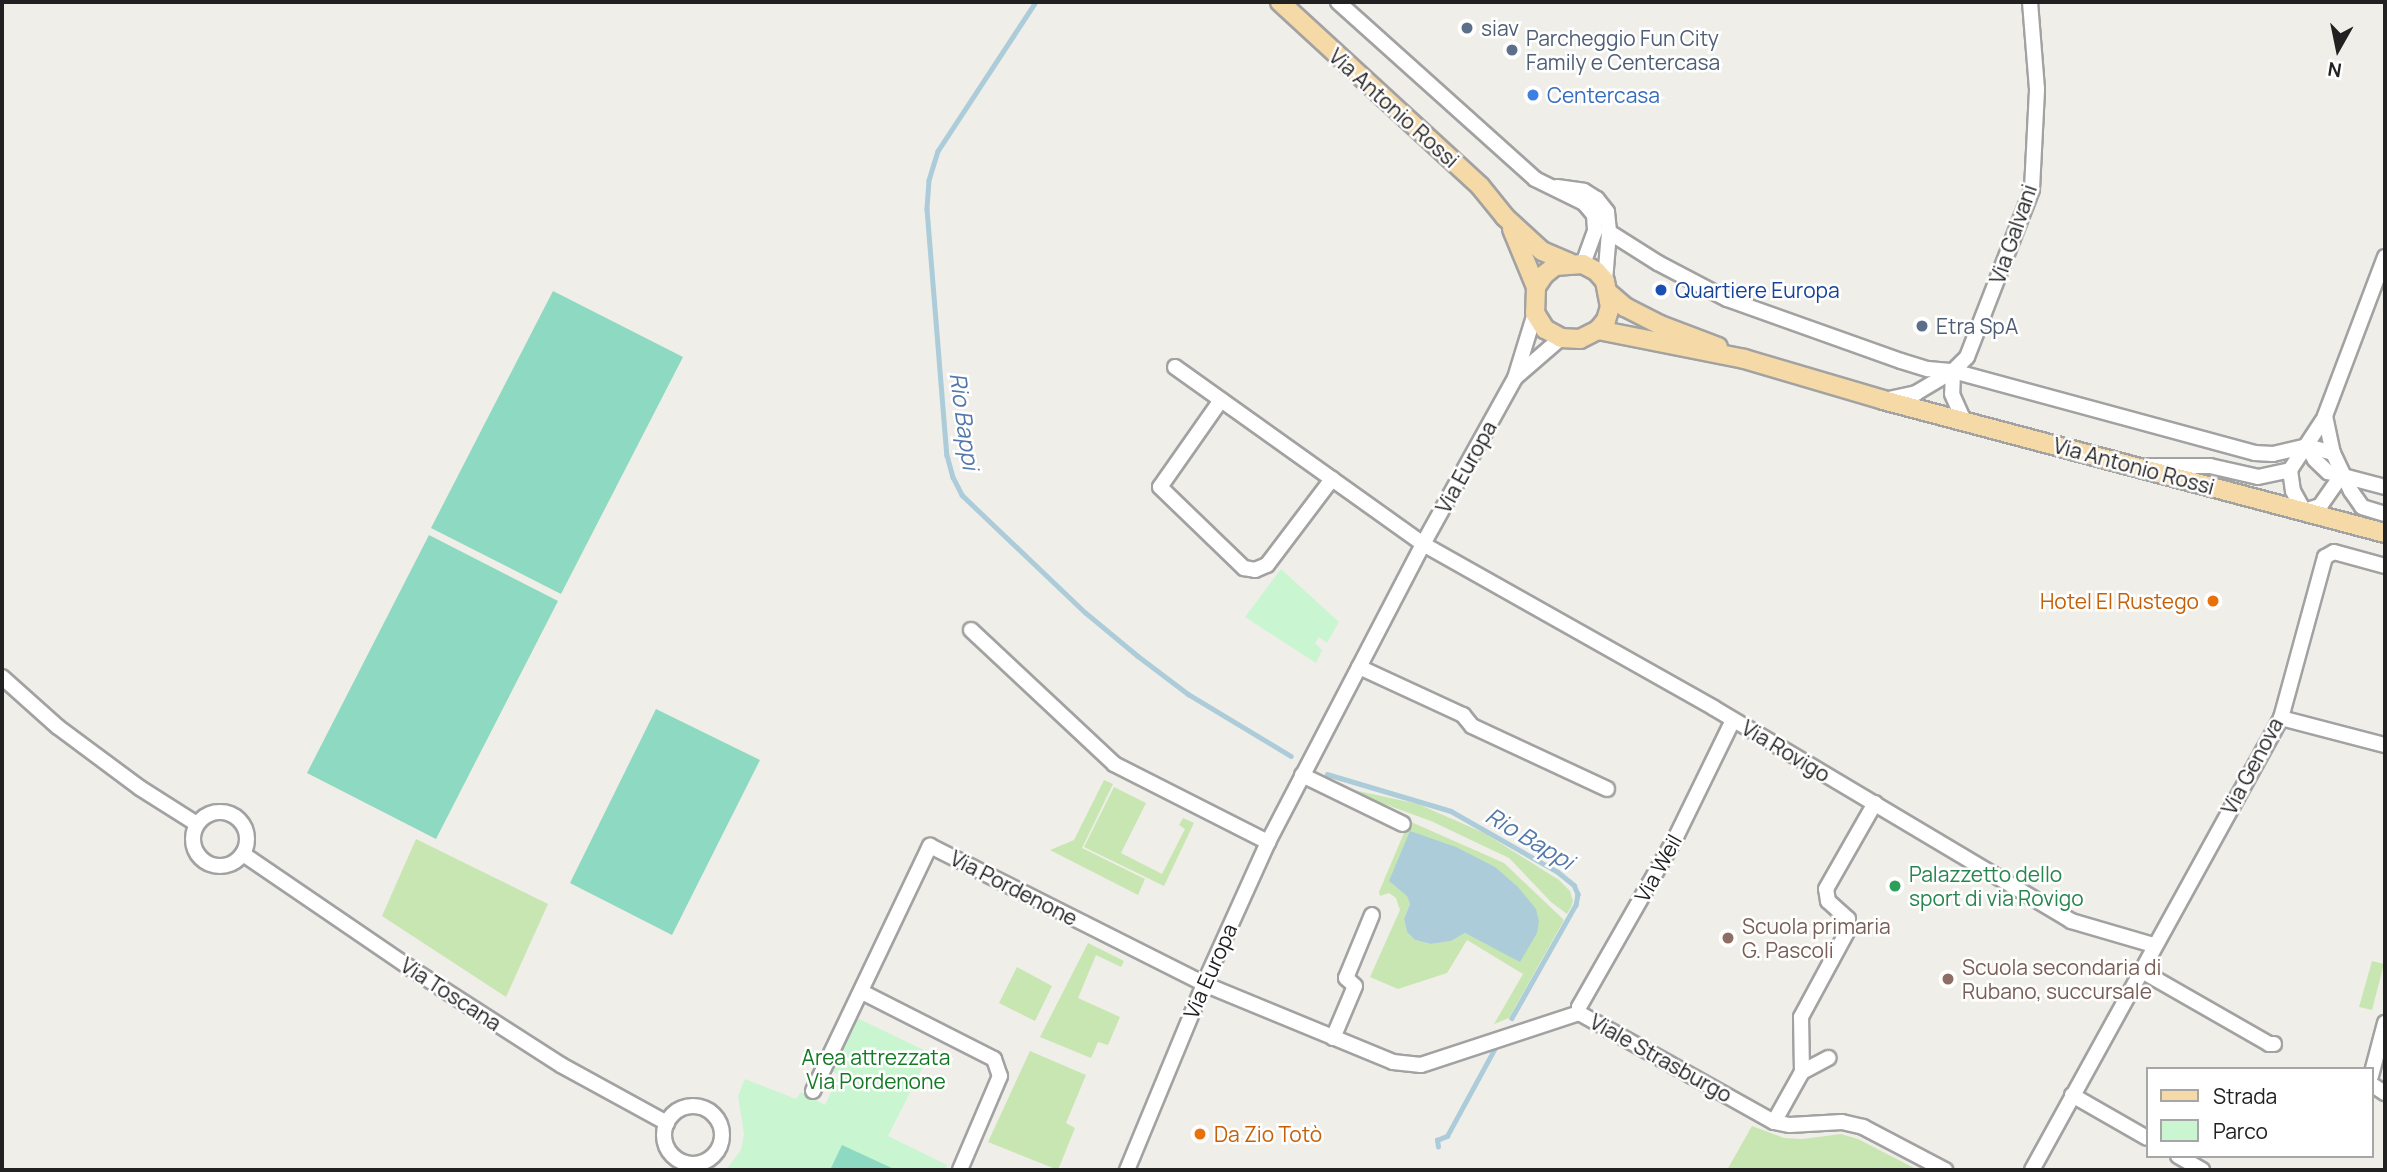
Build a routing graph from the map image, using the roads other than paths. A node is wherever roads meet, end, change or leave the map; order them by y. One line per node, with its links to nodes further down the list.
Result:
1 (1280, 2): 5 (main road, Via Antonio Rossi)
2 (1338, 2): 4 (street, Via Antonio Rossi)
3 (2030, 2): 16 (street, Via Galvani)
4 (1552, 187): 6 (street, Via Antonio Rossi); 8 (street, Via Antonio Rossi)
5 (1506, 217): 8 (main road, Via Antonio Rossi); 9 (main road, Via Antonio Rossi)
6 (1609, 232): 10 (street, Via Antonio Rossi); 16 (street, Via Antonio Rossi)
7 (2385, 257): 20 (street)
8 (1576, 263): 9 (main road); 10 (main road, Via Antonio Rossi)
9 (1536, 287): 11 (main road, Via Antonio Rossi)
10 (1608, 287): 12 (main road, Via Antonio Rossi); 14 (main road, Via Antonio Rossi)
11 (1535, 313): 13 (main road); 17 (street, Via Europa)
12 (1598, 330): 13 (main road, Via Antonio Rossi); 14 (main road, Via Antonio Rossi)
13 (1561, 338): 17 (street, Via Europa)
14 (1744, 359): 19 (main road, Via Antonio Rossi)
15 (1175, 367): 18 (street, Via Rovigo)
16 (1953, 371): 19 (street, Via Antonio Rossi); 21 (street); 22 (street, Via Antonio Rossi)
17 (1515, 378): 32 (street, Via Europa)
18 (1221, 400): 27 (street, Via Rovigo); 27 (street)
19 (1883, 400): 21 (main road, Via Antonio Rossi)
20 (2325, 416): 22 (street); 23 (street)
21 (1964, 421): 24 (main road, Via Antonio Rossi)
22 (2307, 446): 23 (street); 25 (street); 26 (street)
23 (2333, 453): 26 (street)
24 (2137, 466): 25 (street); 29 (main road, Via Antonio Rossi)
25 (2290, 470): 29 (street)
26 (2342, 475): 28 (street); 29 (street); 30 (street)
27 (1332, 479): 32 (street, Via Rovigo)
28 (2385, 487)
29 (2304, 511): 31 (main road, Via Antonio Rossi)
30 (2385, 514)
31 (2385, 533)
32 (1423, 544): 35 (street, Via Europa); 38 (street, Via Rovigo)
33 (2385, 566): 37 (street, Via Genova)
34 (971, 630): 45 (street)
35 (1359, 667): 40 (street, Via Europa); 41 (street)
36 (2, 677): 43 (street)
37 (2281, 718): 39 (street); 48 (street, Via Genova)
38 (1733, 720): 42 (street, Via Rovigo); 52 (street, Via Weil)
39 (2385, 746)
40 (1302, 775): 44 (street); 45 (street, Via Europa)
41 (1607, 789)
42 (1875, 803): 48 (street, Via Rovigo); 58 (street)
43 (197, 824): 46 (street); 46 (street)
44 (1404, 824)
45 (1268, 842): 50 (street, Via Europa)
46 (243, 854): 62 (street, Via Toscana)
47 (1372, 915): 54 (street)
48 (2153, 945): 49 (street, Via Genova)
49 (2140, 970): 55 (street); 60 (street, Via Genova)
50 (1203, 985): 51 (street, Via Pordenone); 54 (street, Viale Strasburgo); 67 (street, Via Europa)
51 (862, 992): 59 (street, Via Pordenone); 66 (street)
52 (1579, 1013): 54 (street, Viale Strasburgo); 61 (street, Viale Strasburgo)
53 (2385, 1023): 57 (street)
54 (1333, 1038)
55 (2274, 1044)
56 (1828, 1058): 58 (street)
57 (2373, 1068)
58 (1802, 1072): 61 (street)
59 (813, 1091)
60 (2072, 1095): 63 (street); 69 (street, Via Genova)
61 (1774, 1122): 68 (street, Viale Strasburgo)
62 (667, 1123): 65 (street); 65 (street)
63 (2146, 1137)
64 (2181, 1158): 70 (street)
65 (682, 1166)
66 (960, 1170)
67 (1127, 1170)
68 (1945, 1170)
69 (2032, 1170)
70 (2202, 1170)

